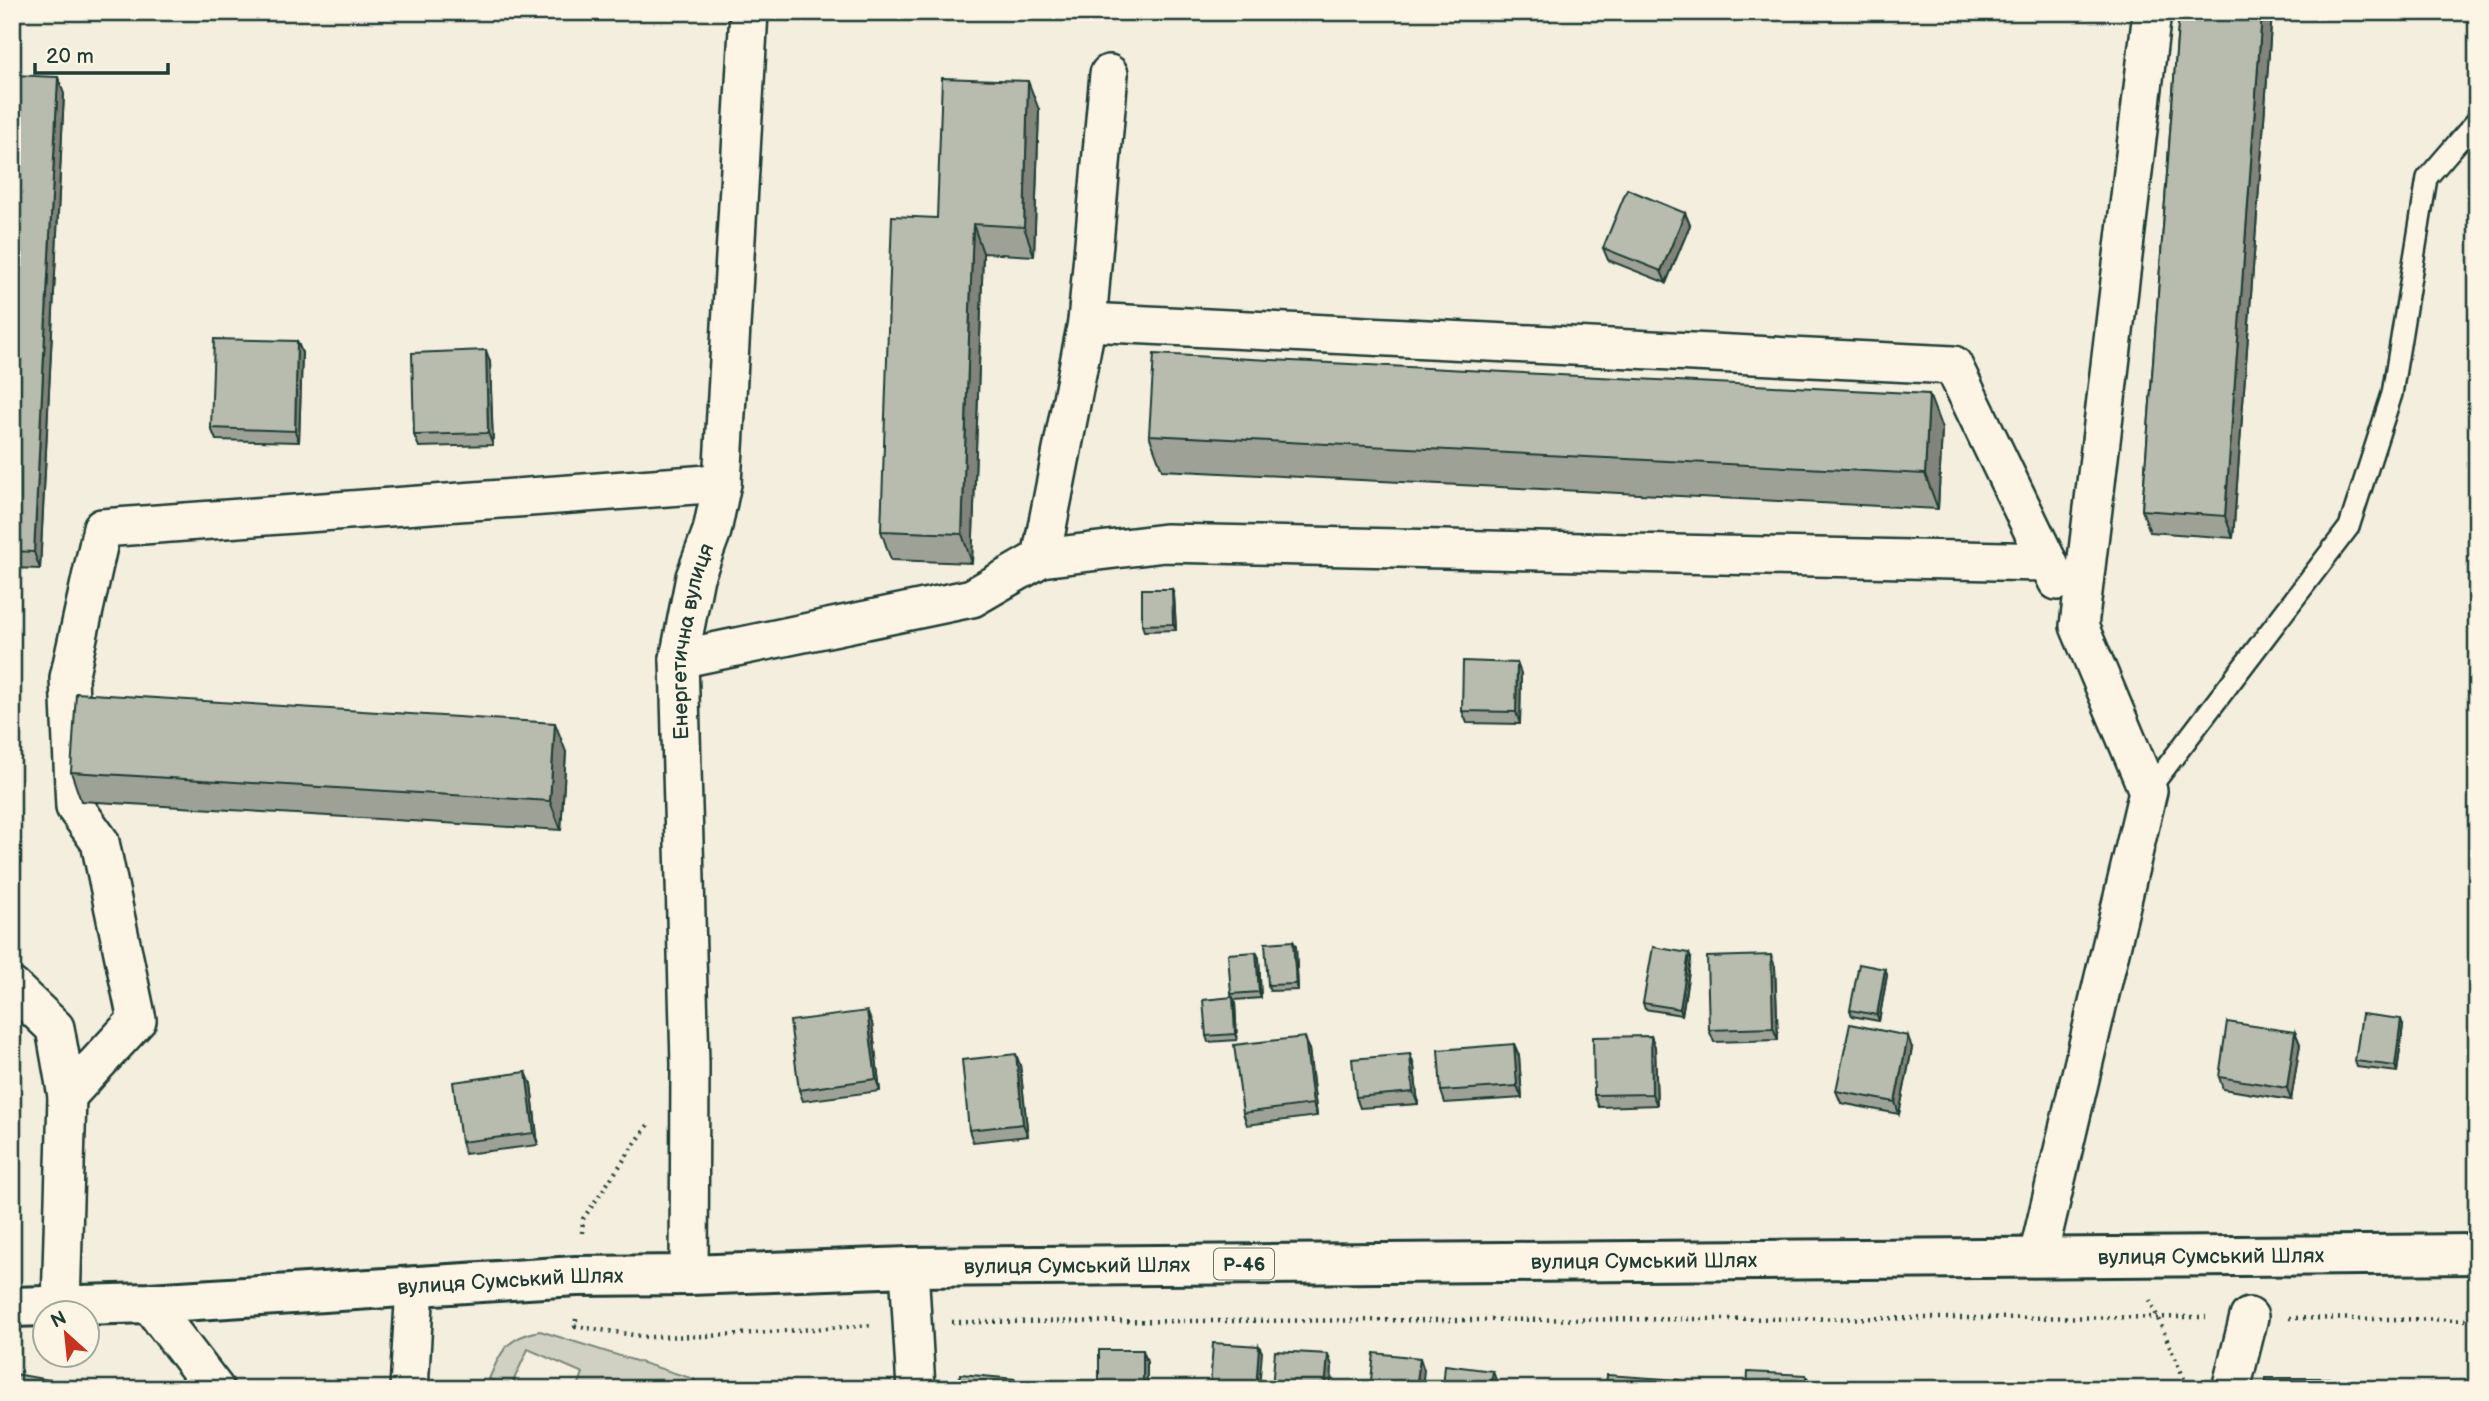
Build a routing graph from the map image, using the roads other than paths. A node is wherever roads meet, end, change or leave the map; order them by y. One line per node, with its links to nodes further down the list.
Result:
1 (749, 12): 6 (street, Енергетична вулиця)
2 (2152, 12): 9 (street)
3 (1109, 74): 5 (street)
4 (2477, 120): 11 (lane)
5 (1087, 322): 7 (street); 8 (street)
6 (722, 483): 10 (street, Енергетична вулиця); 13 (street)
7 (1041, 558): 8 (street); 10 (street)
8 (2048, 562): 9 (street)
9 (2079, 626): 11 (street)
10 (679, 659): 17 (street, Енергетична вулиця)
11 (2148, 792): 15 (street)
12 (12, 987): 13 (street)
13 (67, 1096): 19 (street)
14 (2477, 1254): 15 (main road, вулиця Сумський Шлях / Р-46)
15 (2038, 1256): 16 (main road, вулиця Сумський Шлях / Р-46)
16 (909, 1267): 17 (main road, вулиця Сумський Шлях / Р-46); 27 (street)
17 (689, 1275): 18 (main road, вулиця Сумський Шлях / Р-46)
18 (415, 1286): 20 (main road, вулиця Сумський Шлях / Р-46); 26 (street)
19 (61, 1300)
20 (149, 1303): 21 (main road, вулиця Сумський Шлях / Р-46); 25 (street)
21 (102, 1305)
22 (12, 1307): 23 (main road, вулиця Сумський Шлях / Р-46)
23 (32, 1307)
24 (2249, 1317): 28 (street)
25 (215, 1389)
26 (409, 1389)
27 (916, 1389)
28 (2231, 1389)

